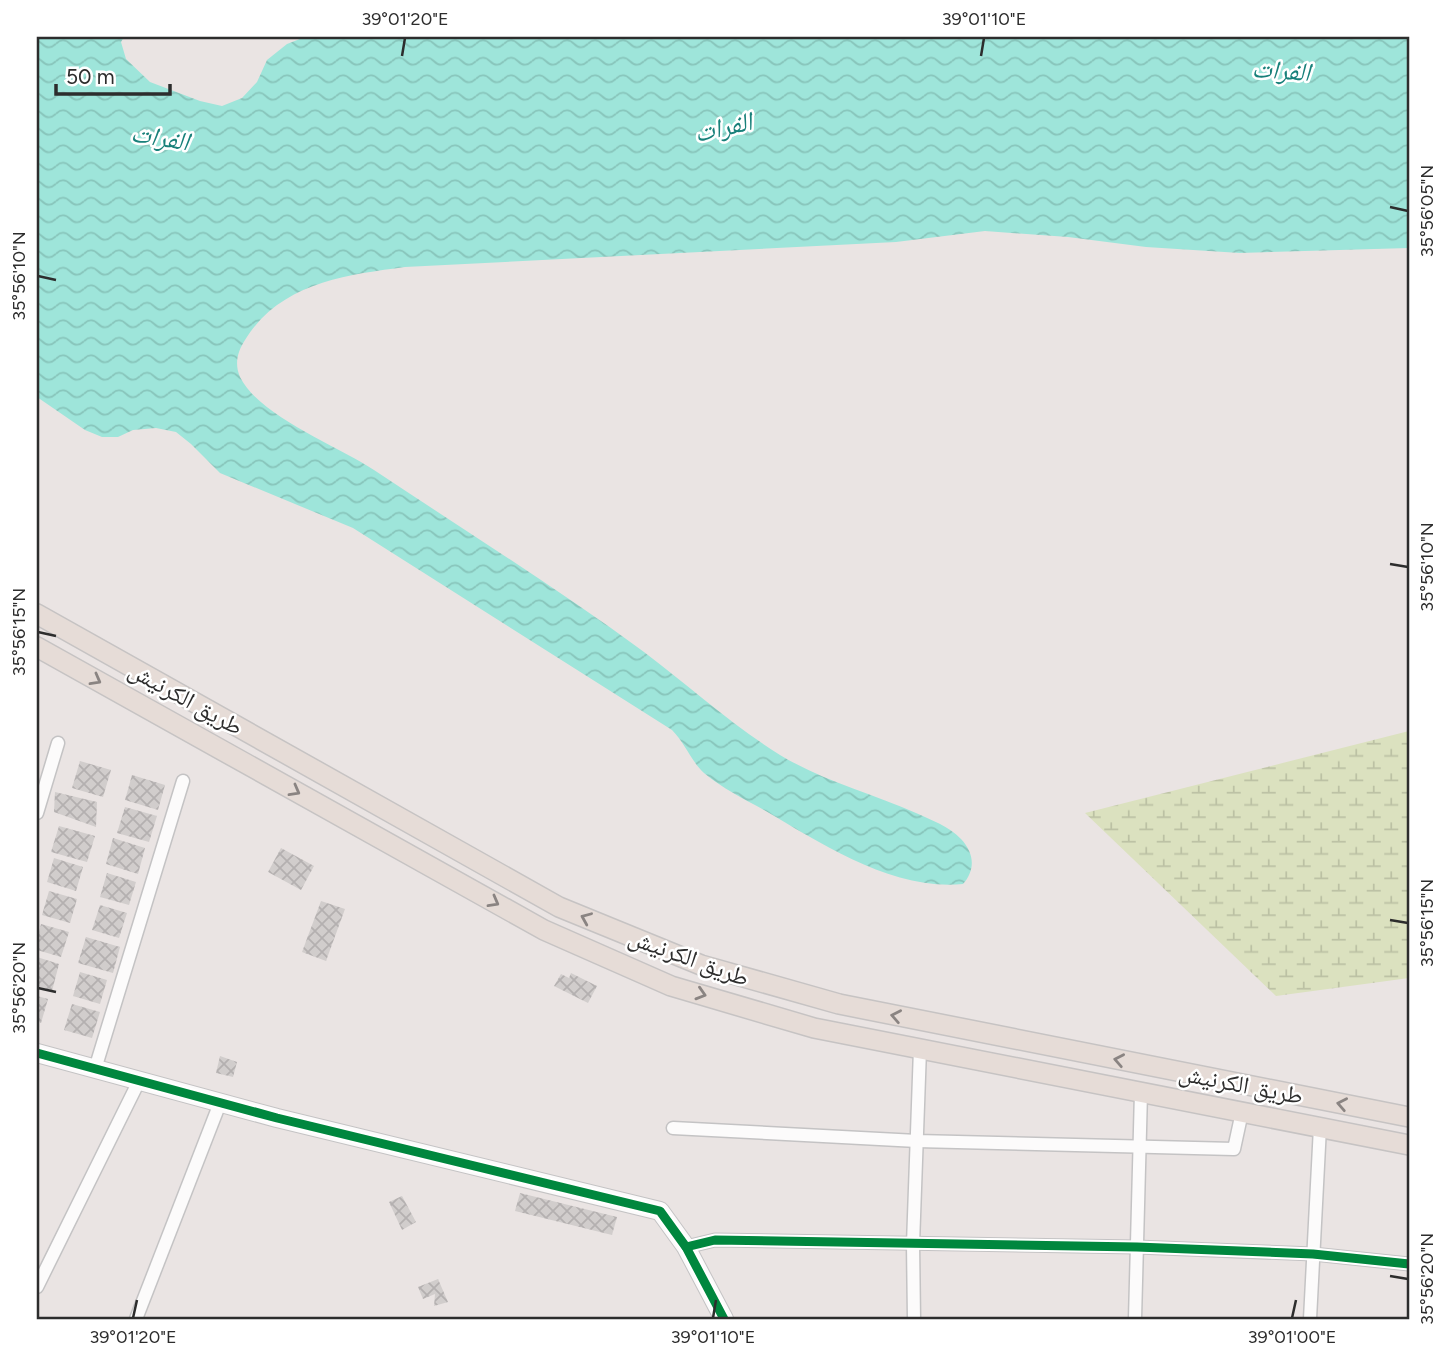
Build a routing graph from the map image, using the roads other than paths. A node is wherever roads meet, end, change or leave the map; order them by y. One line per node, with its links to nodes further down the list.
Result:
1 (37, 614): 13 (main road, طريق الكرنيش, one-way to 1)
2 (37, 647): 6 (main road, طريق الكرنيش, one-way to 6)
3 (58, 743): 5 (street)
4 (183, 780): 8 (street)
5 (37, 813)
6 (920, 1049): 10 (main road, طريق الكرنيش); 16 (street)
7 (37, 1053): 8 (street)
8 (96, 1069): 9 (street)
9 (139, 1081): 11 (street); 24 (street)
10 (1141, 1092): 12 (main road, طريق الكرنيش); 18 (street)
11 (220, 1103): 20 (street); 25 (street)
12 (1242, 1112): 14 (main road, طريق الكرنيش); 18 (street)
13 (1409, 1117)
14 (1320, 1127): 17 (main road, طريق الكرنيش); 22 (street)
15 (673, 1128): 16 (street)
16 (917, 1141): 18 (street); 19 (street)
17 (1409, 1145)
18 (1140, 1148): 21 (street)
19 (913, 1244): 20 (street); 21 (street); 27 (street)
20 (686, 1247): 26 (street)
21 (1137, 1247): 22 (street); 28 (street)
22 (1313, 1254): 23 (street); 29 (street)
23 (1409, 1264)
24 (37, 1287)
25 (136, 1319)
26 (724, 1319)
27 (914, 1319)
28 (1135, 1319)
29 (1310, 1319)

